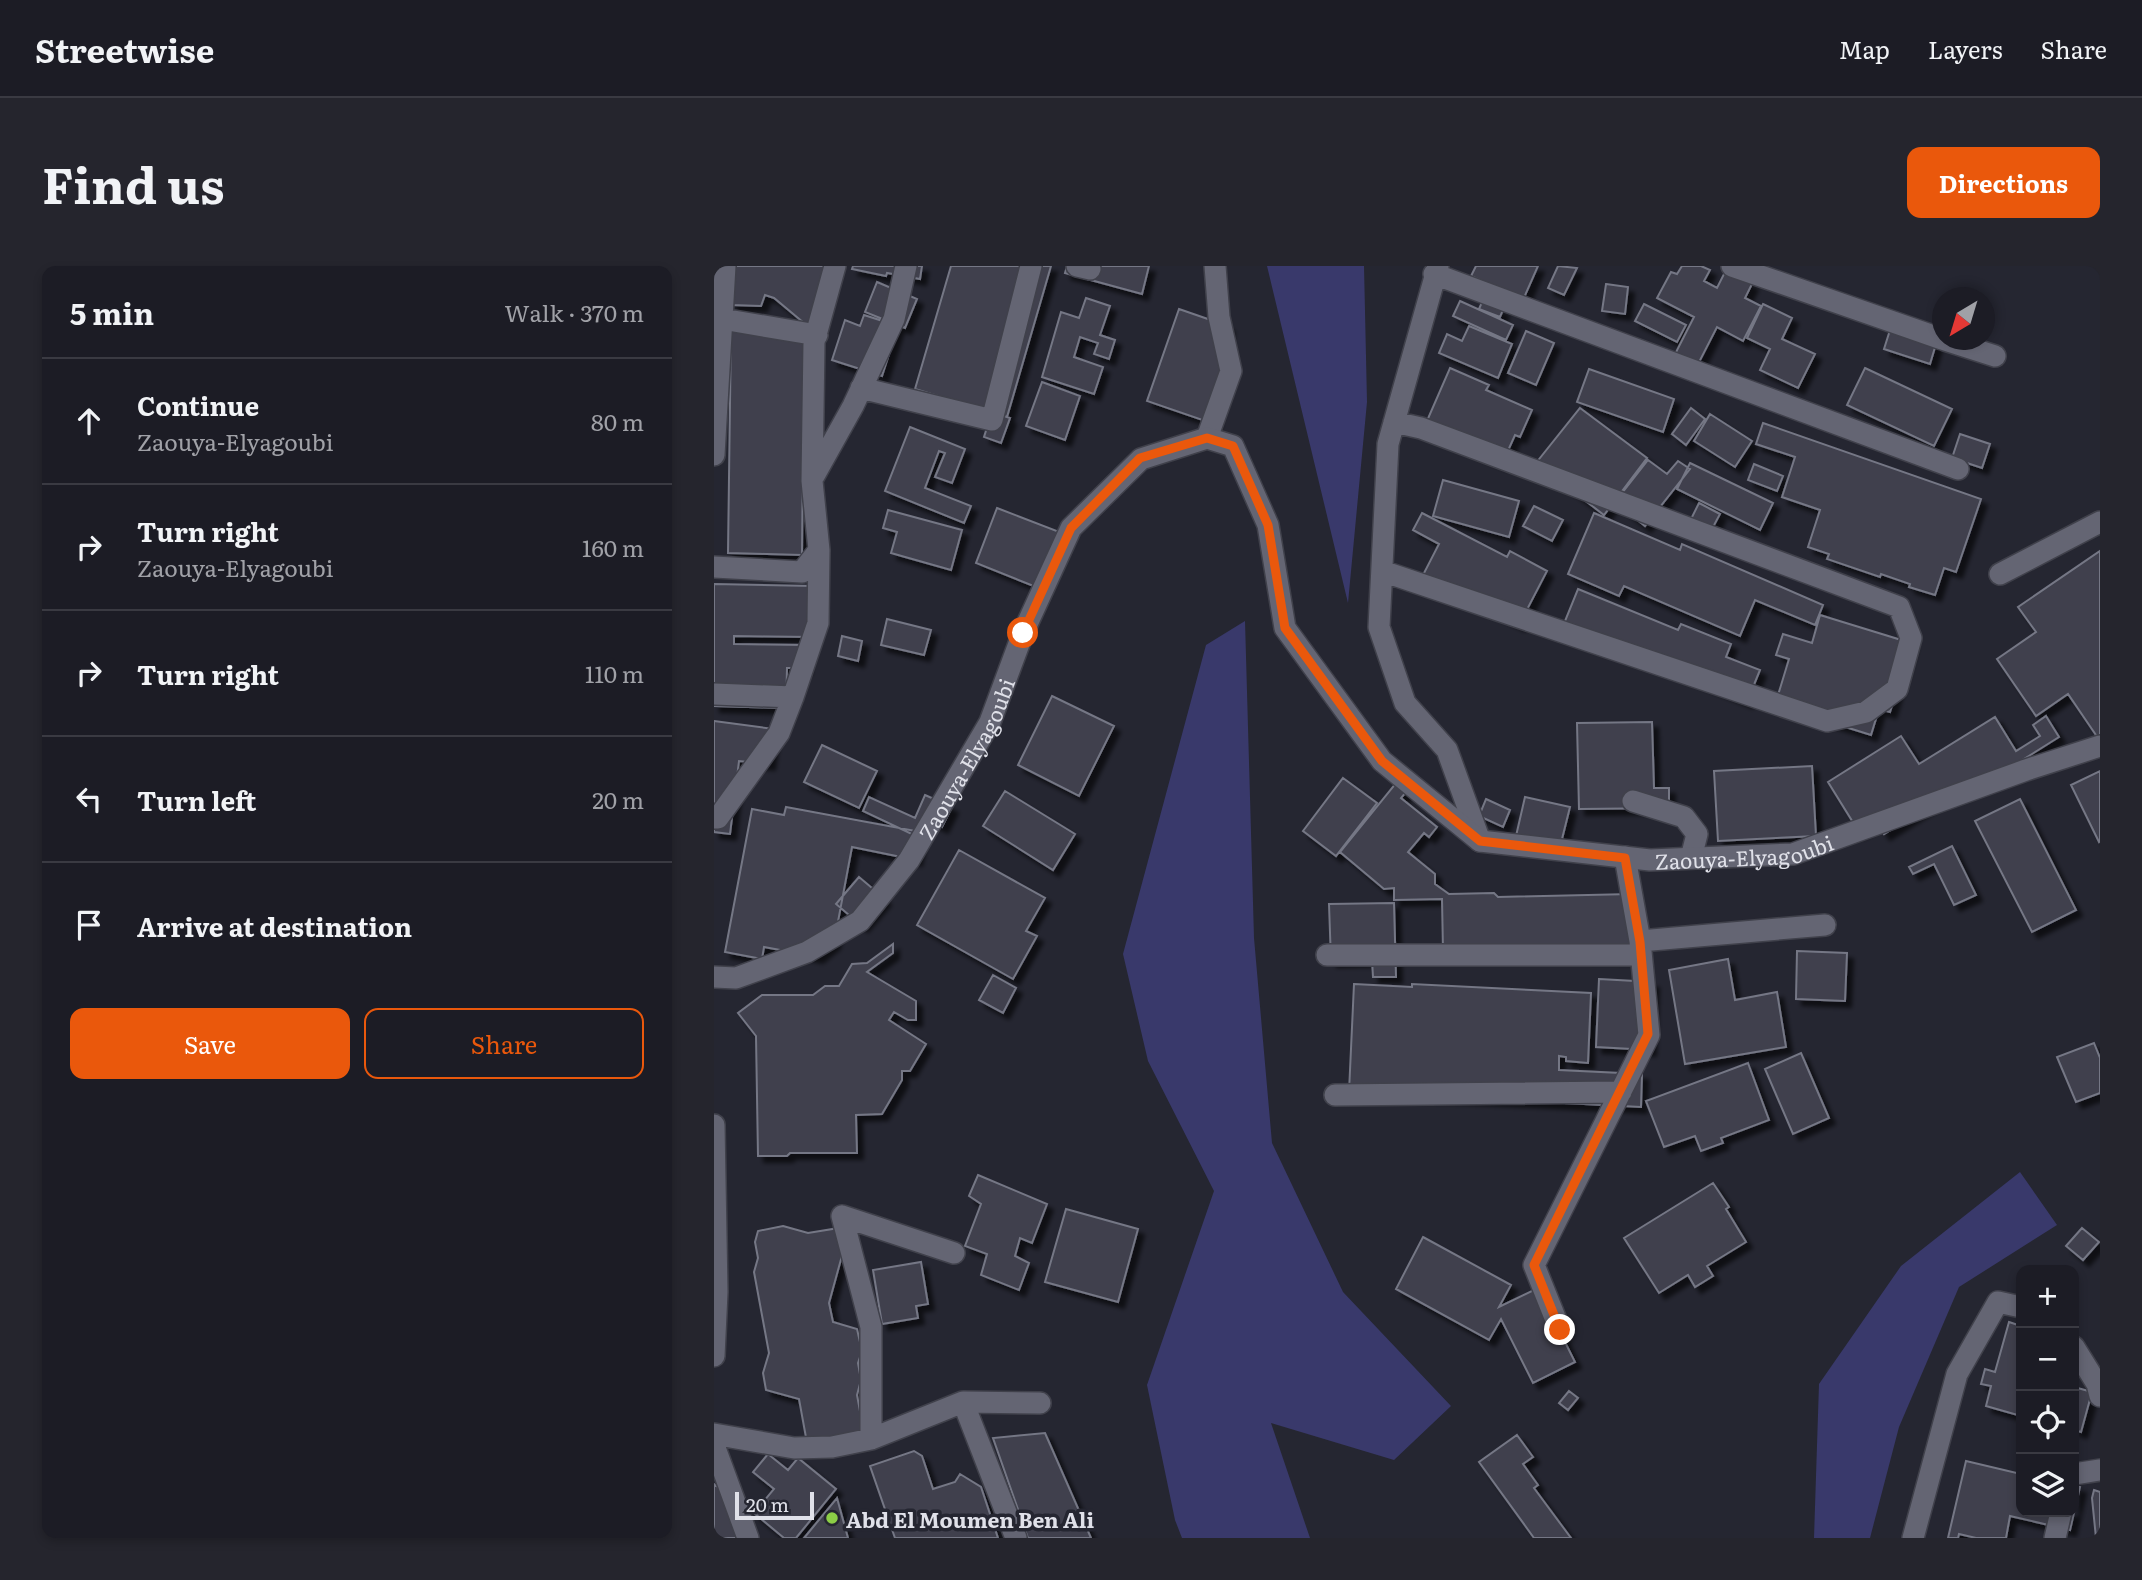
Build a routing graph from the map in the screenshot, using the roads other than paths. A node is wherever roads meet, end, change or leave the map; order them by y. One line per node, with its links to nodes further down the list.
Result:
1 (725, 266): 8 (street)
2 (835, 266): 9 (street)
3 (906, 266): 13 (street)
4 (1031, 266): 13 (street)
5 (1215, 266): 15 (street)
6 (1732, 266): 10 (street)
7 (1436, 270): 14 (street); 17 (street)
8 (718, 320): 9 (street); 16 (street)
9 (817, 335): 18 (street)
10 (1932, 335)
11 (1977, 350): 12 (street)
12 (1995, 356)
13 (861, 388): 18 (street)
14 (1394, 422): 22 (street); 22 (street)
15 (1207, 438): 29 (street); 35 (street, Zaouya-Elyagoubi)
16 (714, 455)
17 (1958, 469)
18 (812, 481): 20 (street)
19 (2100, 523): 23 (street)
20 (819, 551): 21 (street); 25 (street)
21 (714, 567)
22 (1382, 571): 29 (street)
23 (2000, 574)
24 (714, 694): 25 (street)
25 (793, 697): 28 (street)
26 (2100, 746): 31 (street, Zaouya-Elyagoubi)
27 (1633, 802): 31 (street)
28 (715, 821)
29 (1480, 841): 30 (street, Zaouya-Elyagoubi)
30 (1625, 858): 31 (street, Zaouya-Elyagoubi); 33 (street)
31 (1691, 858)
32 (1825, 925): 33 (street)
33 (1641, 948): 34 (street); 36 (street)
34 (1326, 955)
35 (714, 977)
36 (1620, 1091): 37 (street); 43 (street)
37 (1335, 1095)
38 (714, 1125): 39 (street)
39 (714, 1131): 41 (street)
40 (954, 1253): 50 (street)
41 (716, 1292): 45 (street)
42 (2016, 1306): 57 (street)
43 (1560, 1330)
44 (2079, 1355): 46 (street)
45 (714, 1356)
46 (2099, 1386)
47 (963, 1402): 48 (street); 50 (street); 56 (street)
48 (1040, 1403)
49 (714, 1434): 50 (street)
50 (871, 1439)
51 (714, 1445): 55 (street)
52 (2100, 1470): 53 (street)
53 (2079, 1473)
54 (2060, 1517): 58 (street)
55 (748, 1538)
56 (1016, 1538)
57 (1913, 1538)
58 (2055, 1538)

